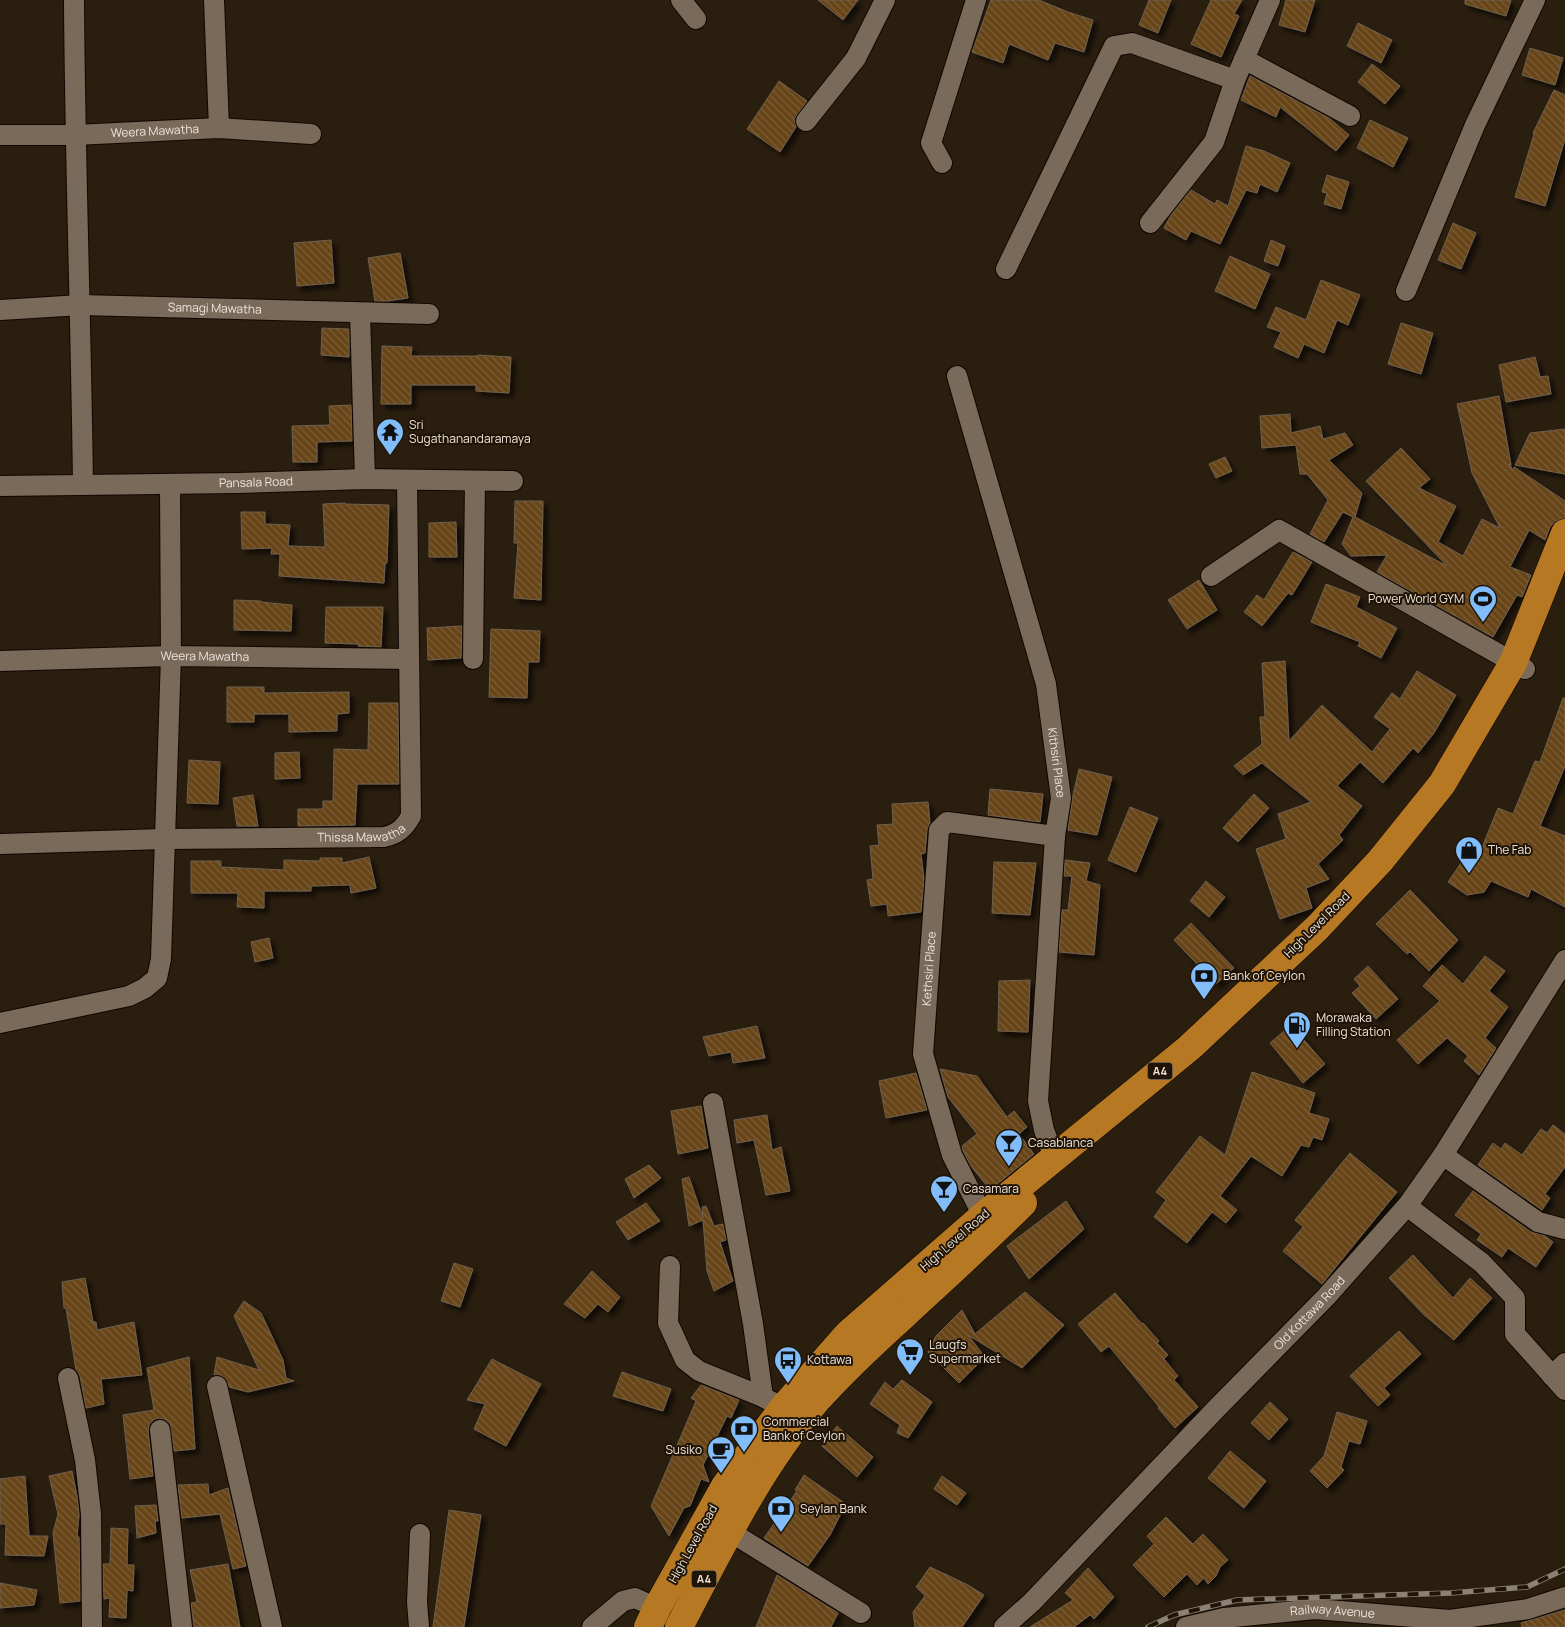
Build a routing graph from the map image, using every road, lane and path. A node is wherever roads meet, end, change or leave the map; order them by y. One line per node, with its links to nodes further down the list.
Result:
1 (74, 0): 16 (street)
2 (214, 0): 13 (street)
3 (681, 0): 8 (street)
4 (885, 0): 12 (street)
5 (976, 0): 17 (street)
6 (1270, 0): 9 (street)
7 (1535, 0): 20 (street)
8 (696, 19)
9 (1244, 59): 10 (street); 11 (street)
10 (1235, 80): 18 (street); 19 (street)
11 (1350, 116)
12 (806, 121)
13 (219, 128): 14 (street, Weera Mawatha); 16 (street, Weera Mawatha)
14 (311, 134)
15 (0, 135): 16 (street, Weera Mawatha)
16 (75, 135): 21 (street)
17 (942, 163)
18 (1150, 223)
19 (1006, 269)
20 (1406, 291)
21 (81, 305): 22 (street, Samagi Mawatha); 23 (street, Samagi Mawatha); 30 (street)
22 (0, 310)
23 (360, 312): 24 (street, Samagi Mawatha); 26 (street)
24 (429, 314)
25 (958, 376): 41 (street, Kithsiri Place)
26 (365, 479): 27 (street, Pansala Road); 31 (street, Pansala Road)
27 (407, 481): 28 (street, Pansala Road); 38 (street, Thissa Mawatha)
28 (475, 481): 29 (street, Pansala Road); 37 (street)
29 (513, 481)
30 (83, 484): 31 (street, Pansala Road); 32 (street, Pansala Road)
31 (170, 484): 36 (street)
32 (0, 486)
33 (1565, 533): 40 (highway, High Level Road / A4)
34 (1565, 569): 40 (highway, High Level Road / A4)
35 (1211, 576): 40 (street)
36 (171, 656): 38 (street, Weera Mawatha); 39 (street, Weera Mawatha); 42 (street)
37 (472, 658)
38 (409, 659): 42 (street, Thissa Mawatha)
39 (0, 661)
40 (1519, 666): 48 (highway, High Level Road / A4); 58 (highway, High Level Road / A4)
41 (1055, 836): 48 (street, Kithsiri Place); 50 (street, Kethsiri Place)
42 (164, 839): 43 (street, Thissa Mawatha); 45 (street)
43 (0, 844)
44 (1565, 960): 47 (street, Old Kottawa Road)
45 (0, 1023)
46 (713, 1103): 56 (street)
47 (1443, 1156): 49 (street, Old Kottawa Road); 51 (street)
48 (1054, 1157): 50 (highway, High Level Road / A4)
49 (1407, 1206): 53 (street); 69 (street, Old Kottawa Road)
50 (983, 1216): 56 (highway, High Level Road / A4)
51 (1565, 1229)
52 (670, 1266): 56 (street)
53 (1561, 1376)
54 (68, 1378): 63 (street)
55 (218, 1386): 65 (street)
56 (773, 1402): 62 (highway, High Level Road / A4)
57 (160, 1430): 64 (street)
58 (729, 1531): 61 (street); 68 (highway, High Level Road / A4)
59 (420, 1534): 66 (street)
60 (1565, 1597): 70 (street, Railway Avenue)
61 (860, 1613)
62 (652, 1617): 67 (street)
63 (92, 1627)
64 (182, 1627)
65 (272, 1627)
66 (419, 1627)
67 (592, 1627)
68 (679, 1627)
69 (1004, 1627)
70 (1186, 1627)

